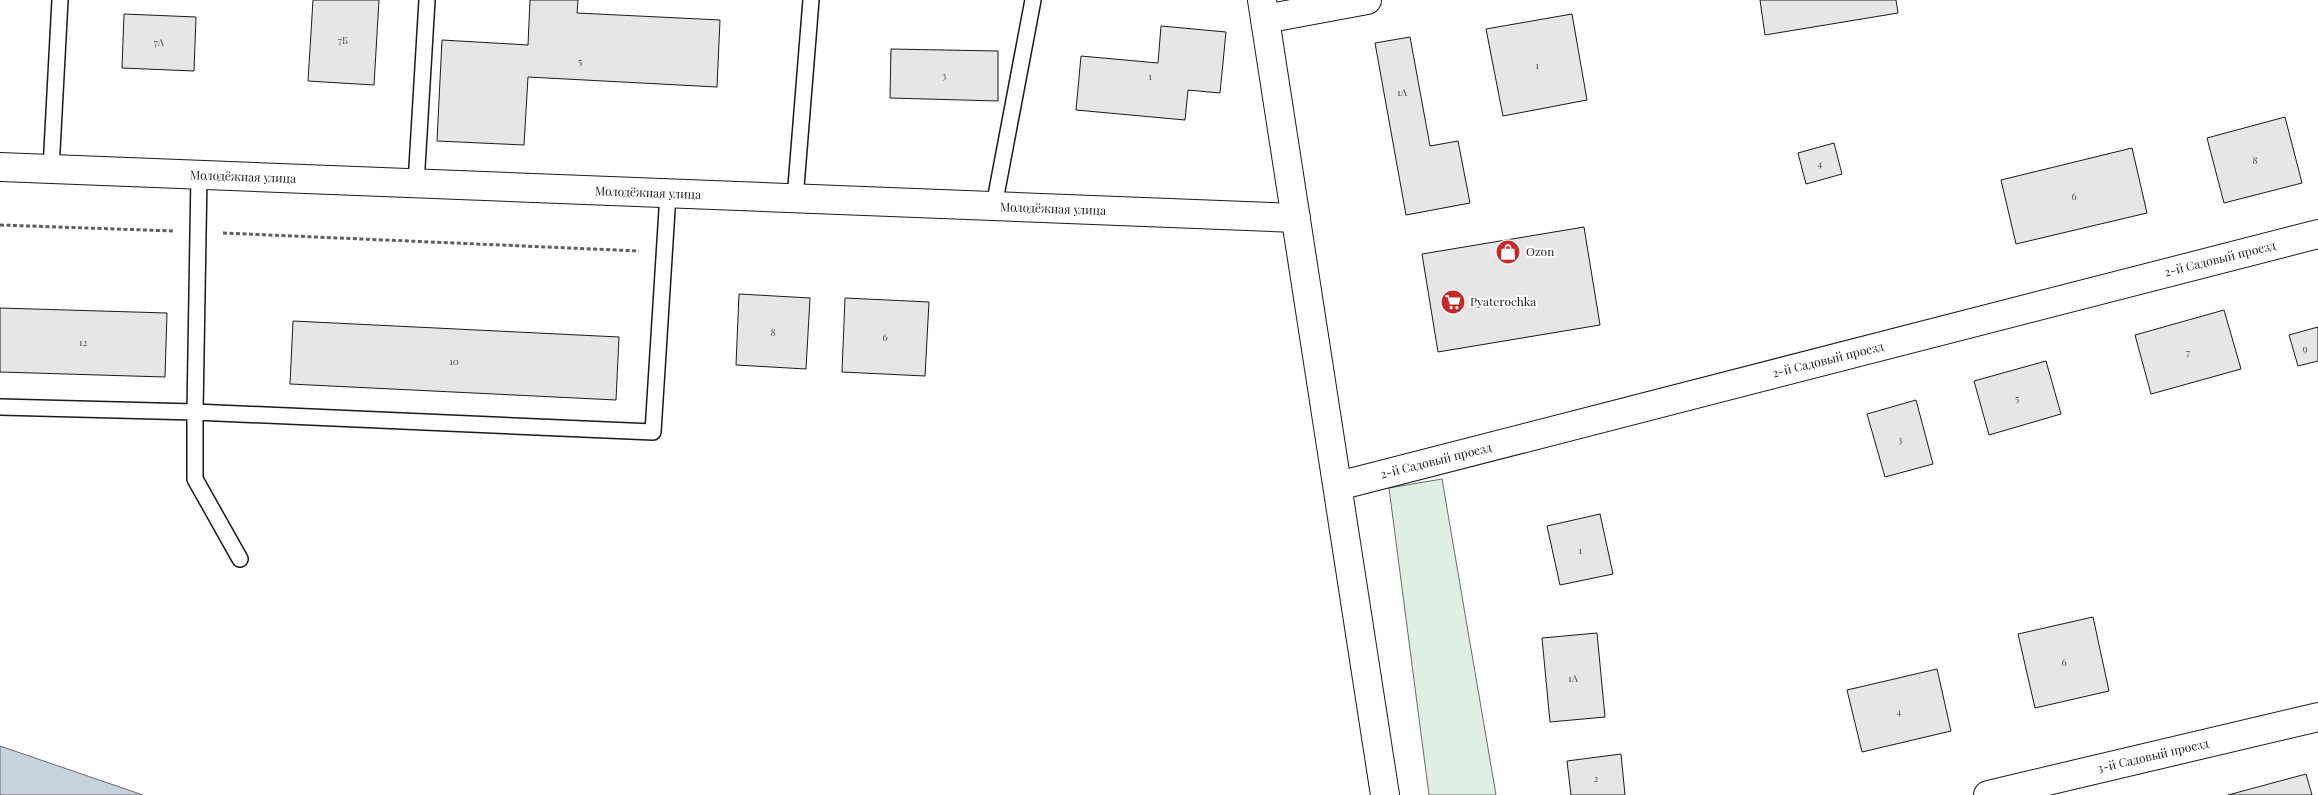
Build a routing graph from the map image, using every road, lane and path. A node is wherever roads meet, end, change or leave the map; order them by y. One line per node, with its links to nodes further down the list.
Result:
1 (60, 0): 8 (lane)
2 (427, 0): 10 (lane)
3 (811, 0): 12 (lane)
4 (1033, 0): 13 (lane)
5 (1367, 0): 6 (street)
6 (1264, 10): 14 (street)
7 (0, 168): 8 (street, Молодёжная улица)
8 (51, 170): 9 (street, Молодёжная улица)
9 (199, 175): 10 (street, Молодёжная улица); 16 (lane)
10 (416, 184): 11 (street, Молодёжная улица)
11 (668, 194): 12 (street, Молодёжная улица); 18 (lane)
12 (795, 198): 13 (street, Молодёжная улица)
13 (994, 206): 14 (street, Молодёжная улица)
14 (1296, 218): 21 (street)
15 (0, 225): 16 (path)
16 (198, 232): 18 (path); 20 (lane)
17 (2318, 234): 21 (street, 2-й Садовый проезд)
18 (664, 252): 20 (lane)
19 (0, 407): 20 (lane)
20 (195, 412): 22 (lane)
21 (1338, 486): 24 (street)
22 (240, 559)
23 (2318, 717): 25 (street, 3-й Садовый проезд)
24 (1385, 795)
25 (1988, 795)

